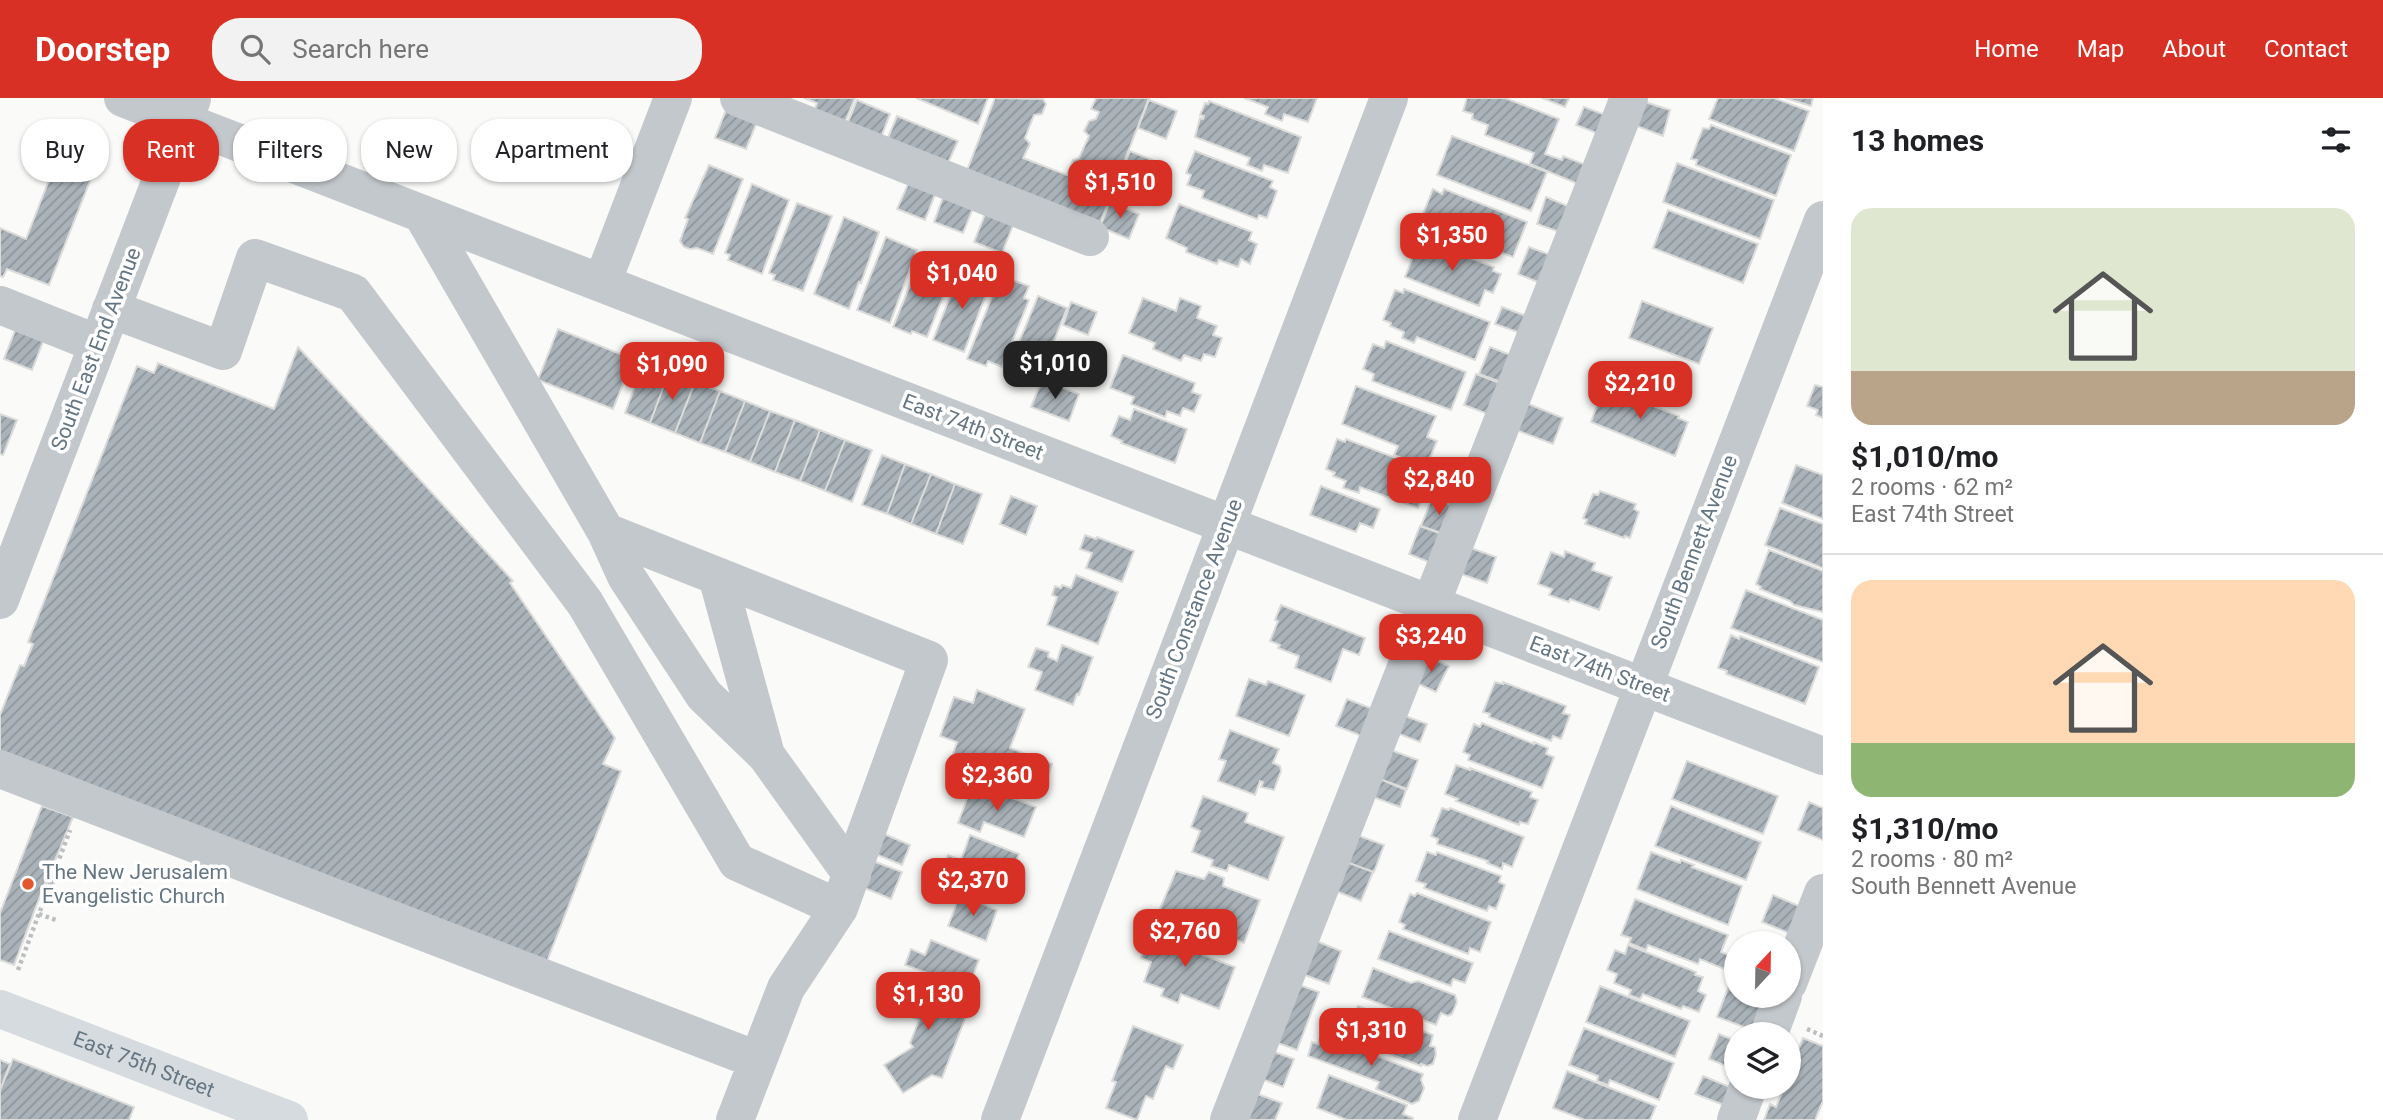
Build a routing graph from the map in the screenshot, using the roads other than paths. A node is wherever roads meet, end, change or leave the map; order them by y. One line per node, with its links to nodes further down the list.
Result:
1 (673, 98): 10 (street)
2 (739, 98): 9 (street)
3 (1389, 98): 14 (street, South Constance Avenue)
4 (1629, 98): 19 (street)
5 (127, 99): 6 (street, East 74th Street)
6 (187, 109): 7 (street, East 74th Street); 12 (street, South East End Avenue)
7 (422, 214): 10 (street, East 74th Street); 15 (street)
8 (1823, 220): 20 (street, South Bennett Avenue)
9 (1090, 237)
10 (602, 283): 14 (street, East 74th Street)
11 (0, 305): 13 (street)
12 (111, 309): 13 (street, South East End Avenue); 24 (street)
13 (98, 344): 16 (street, South East End Avenue)
14 (1226, 524): 19 (street, East 74th Street); 32 (street, South Constance Avenue)
15 (606, 532): 17 (street); 21 (street)
16 (12, 533): 18 (street, South East End Avenue)
17 (717, 576): 21 (street); 24 (street)
18 (0, 600)
19 (1432, 604): 20 (street, East 74th Street); 33 (street)
20 (1642, 686): 22 (street, East 74th Street); 34 (street, South Bennett Avenue)
21 (766, 755): 24 (street)
22 (1823, 756)
23 (0, 769): 28 (street)
24 (846, 891): 28 (street)
25 (1823, 893): 26 (street)
26 (1801, 950)
27 (0, 1009): 30 (main road, East 75th Street)
28 (757, 1060): 31 (street)
29 (1743, 1099): 35 (street)
30 (281, 1119)
31 (735, 1120)
32 (1000, 1120)
33 (1229, 1120)
34 (1477, 1120)
35 (1735, 1120)

